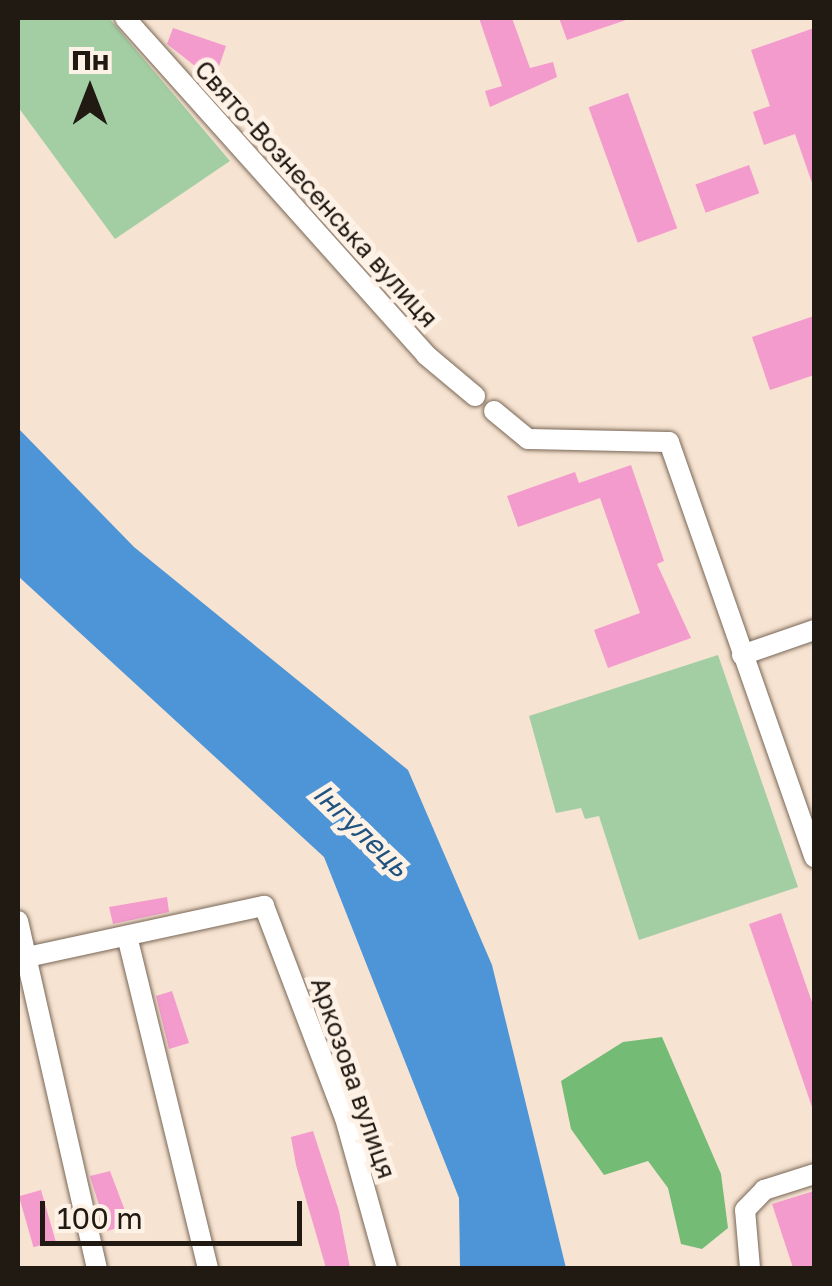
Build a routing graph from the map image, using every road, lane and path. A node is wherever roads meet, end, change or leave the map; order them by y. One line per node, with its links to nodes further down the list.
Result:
1 (130, 23): 2 (street, Свято-Вознесенська вулиця)
2 (475, 396)
3 (494, 411): 5 (street)
4 (814, 630): 5 (street)
5 (742, 655): 6 (street)
6 (814, 858)
7 (18, 921): 9 (street)
8 (127, 936): 9 (street); 12 (street); 13 (street, Аркозова вулиця)
9 (20, 958): 11 (street)
10 (814, 1174): 14 (street)
11 (97, 1268)
12 (208, 1268)
13 (387, 1268)
14 (750, 1268)

